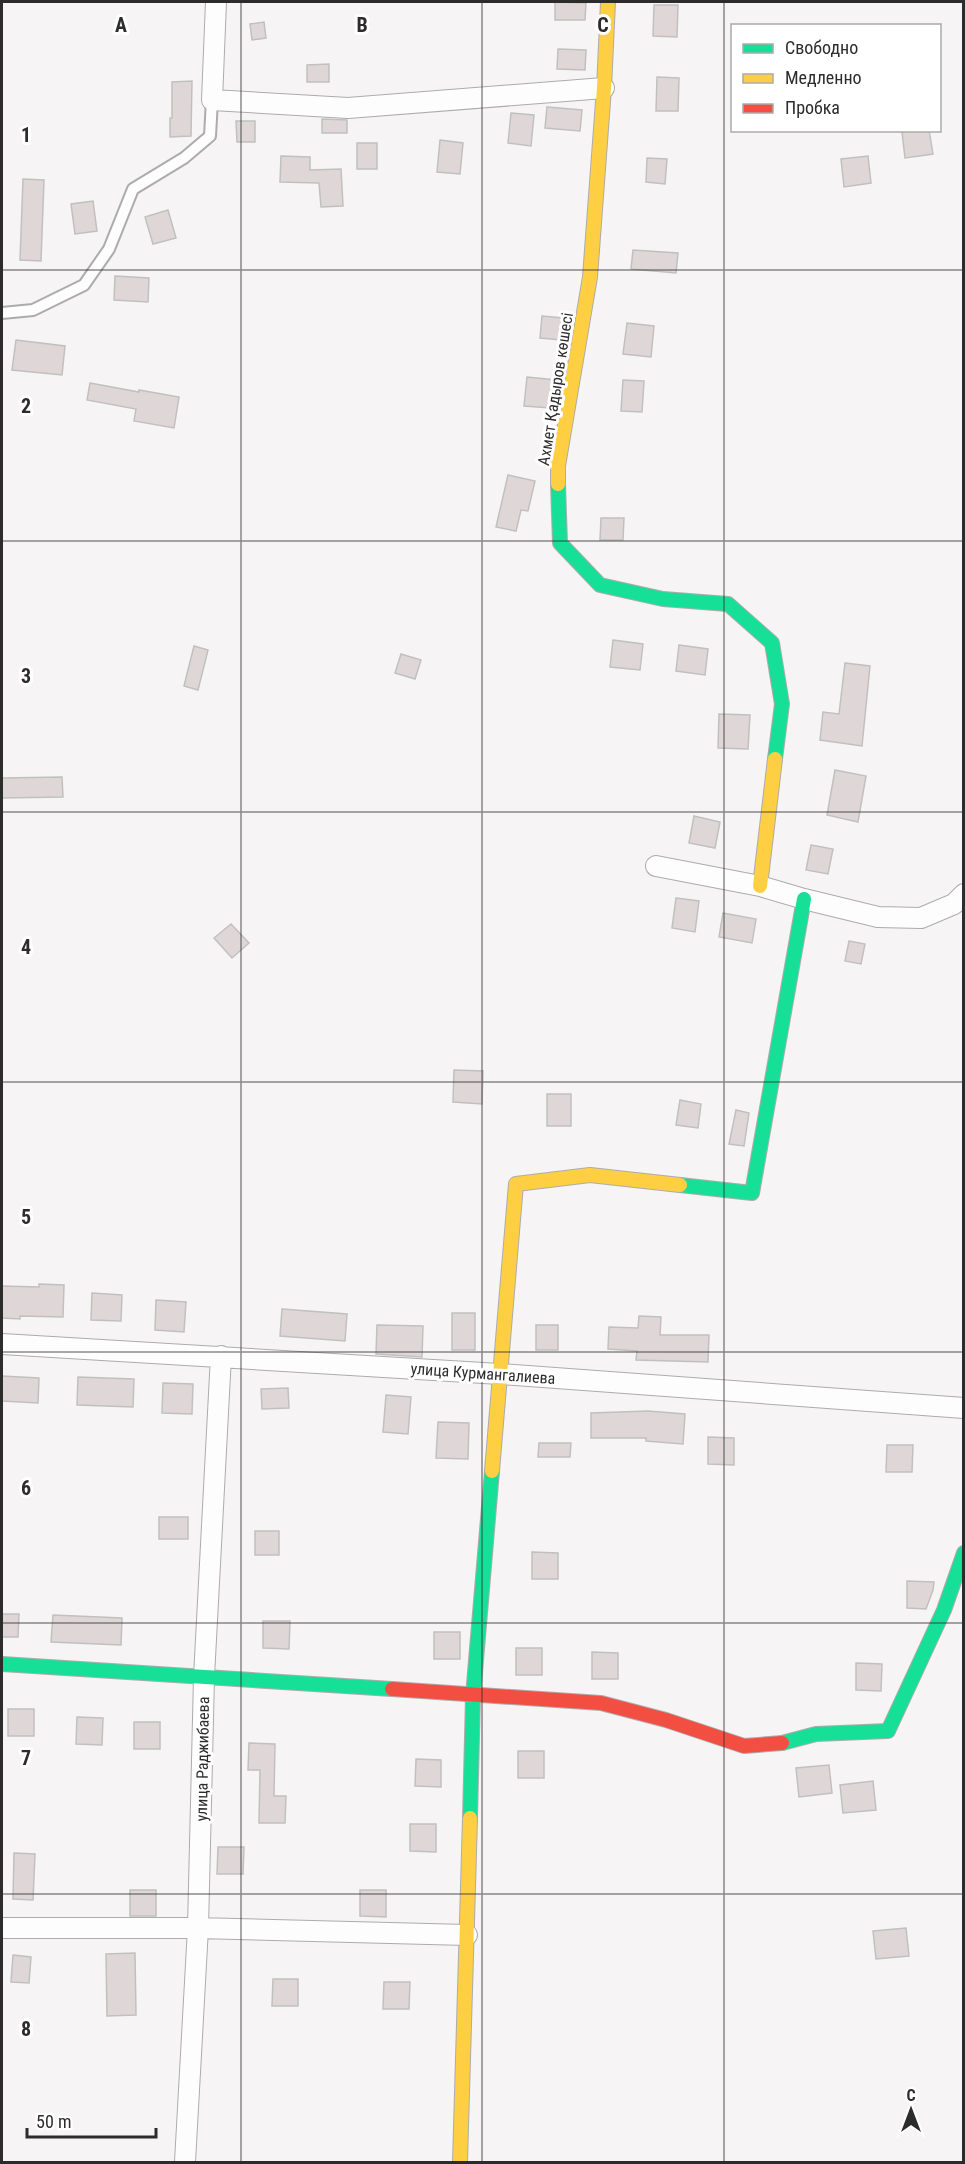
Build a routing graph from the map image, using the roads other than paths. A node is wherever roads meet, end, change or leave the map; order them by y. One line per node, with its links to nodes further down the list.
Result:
1 (216, 2): 4 (street)
2 (608, 2): 3 (street, Ахмет Қадыров көшесі)
3 (604, 88): 4 (street); 7 (street, Ахмет Қадыров көшесі)
4 (212, 100): 5 (lane)
5 (2, 313)
6 (656, 866): 7 (street)
7 (760, 886): 9 (street)
8 (963, 894): 9 (street)
9 (804, 899): 12 (street)
10 (2, 1344): 11 (street, улица Курмангалиева)
11 (221, 1356): 12 (street, улица Курмангалиева); 16 (street, улица Раджибаева)
12 (500, 1374): 13 (street, улица Курмангалиева); 17 (street)
13 (963, 1408)
14 (963, 1553): 17 (street)
15 (2, 1664): 16 (street)
16 (204, 1677): 17 (street); 19 (street, улица Раджибаева)
17 (473, 1696): 20 (street)
18 (2, 1928): 19 (street)
19 (198, 1928): 20 (street); 21 (street, улица Раджибаева)
20 (467, 1935): 22 (street)
21 (185, 2163)
22 (460, 2163)

